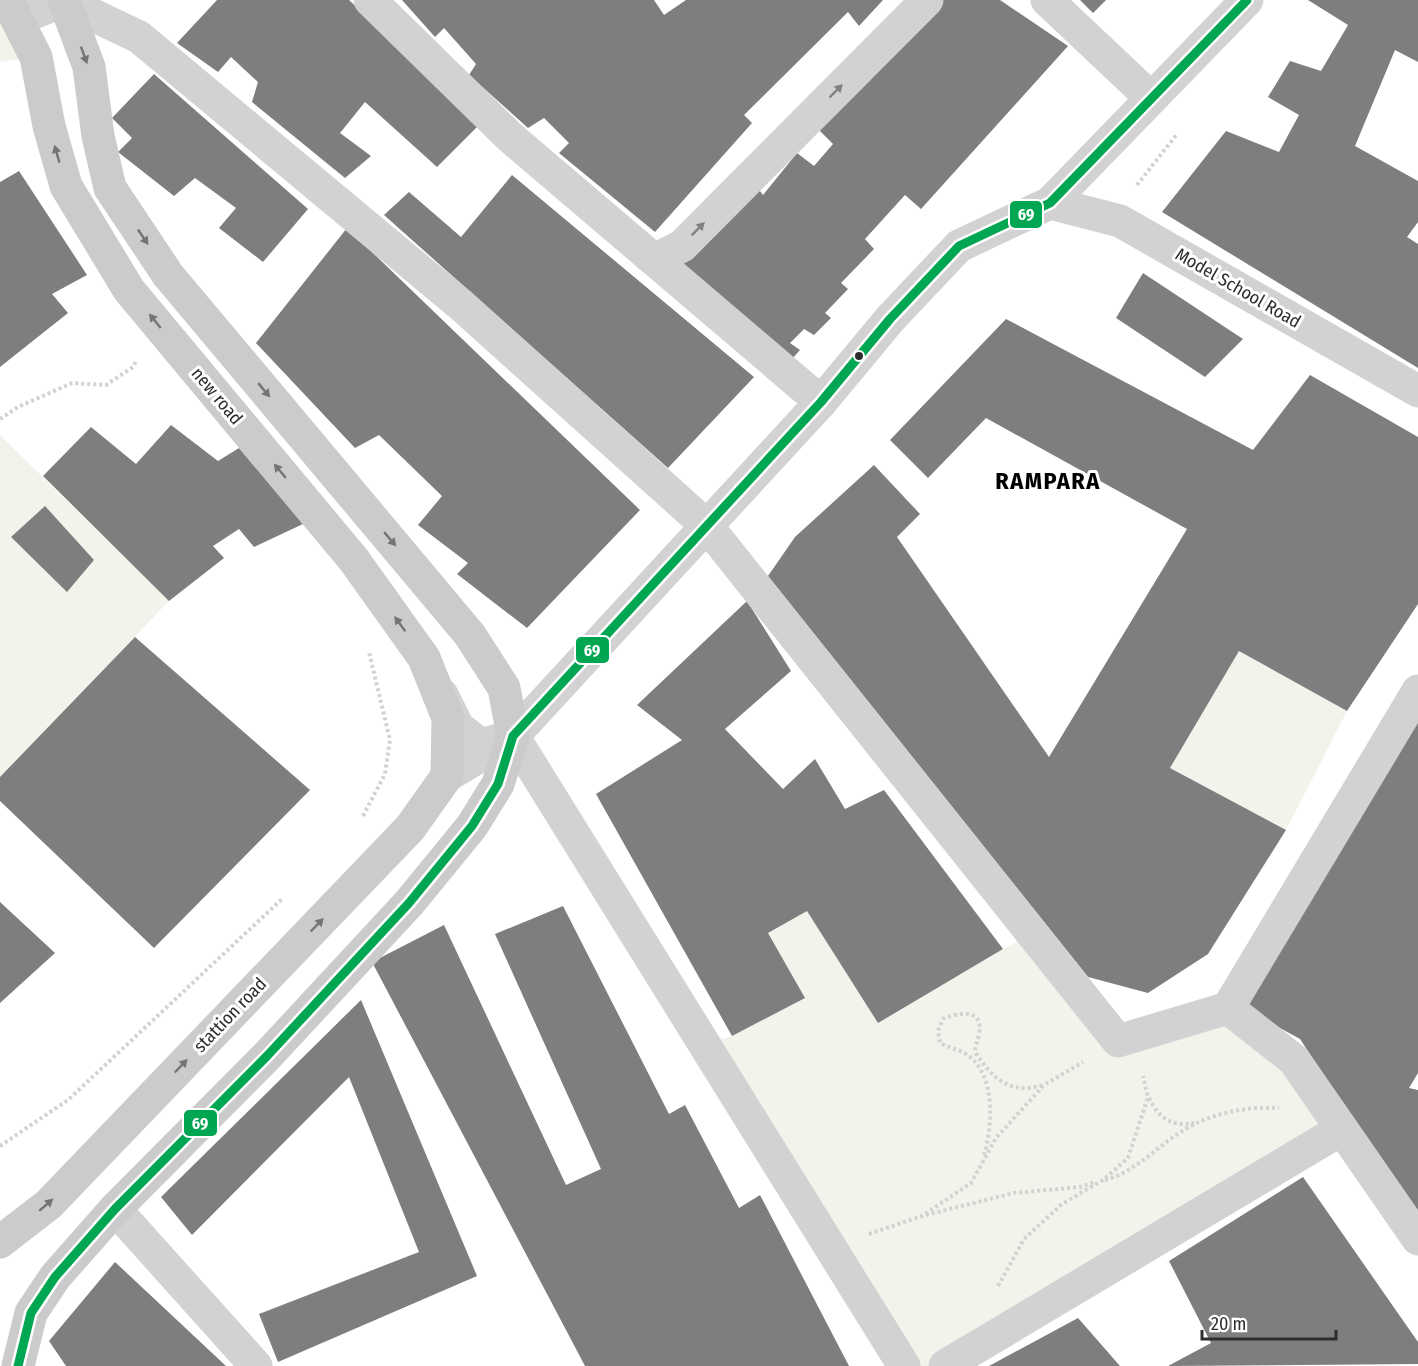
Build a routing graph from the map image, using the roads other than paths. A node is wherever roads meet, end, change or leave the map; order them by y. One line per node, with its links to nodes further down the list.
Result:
1 (64, 0): 6 (street); 12 (street); 15 (main road, one-way to 15)
2 (370, 0): 9 (street)
3 (927, 0): 9 (street, one-way to 3)
4 (1047, 0): 7 (street)
5 (1247, 0): 7 (street)
6 (12, 10): 13 (main road, new road, one-way to 6)
7 (1151, 98): 8 (street)
8 (1050, 203): 10 (street, Model School Road); 11 (street)
9 (649, 256): 11 (street)
10 (1418, 391)
11 (821, 402): 12 (street)
12 (707, 526): 15 (street); 17 (street)
13 (424, 658): 15 (street); 16 (main road, new road)
14 (1418, 691): 17 (street)
15 (513, 736): 16 (street); 19 (main road); 25 (street)
16 (447, 776): 21 (main road, stattion road, one-way to 16)
17 (1228, 1008): 18 (street)
18 (1342, 1129): 20 (street); 26 (street)
19 (115, 1209): 23 (main road); 24 (street)
20 (1418, 1239)
21 (0, 1242)
22 (0, 1351): 23 (main road)
23 (18, 1366)
24 (256, 1366)
25 (903, 1366)
26 (945, 1366)

